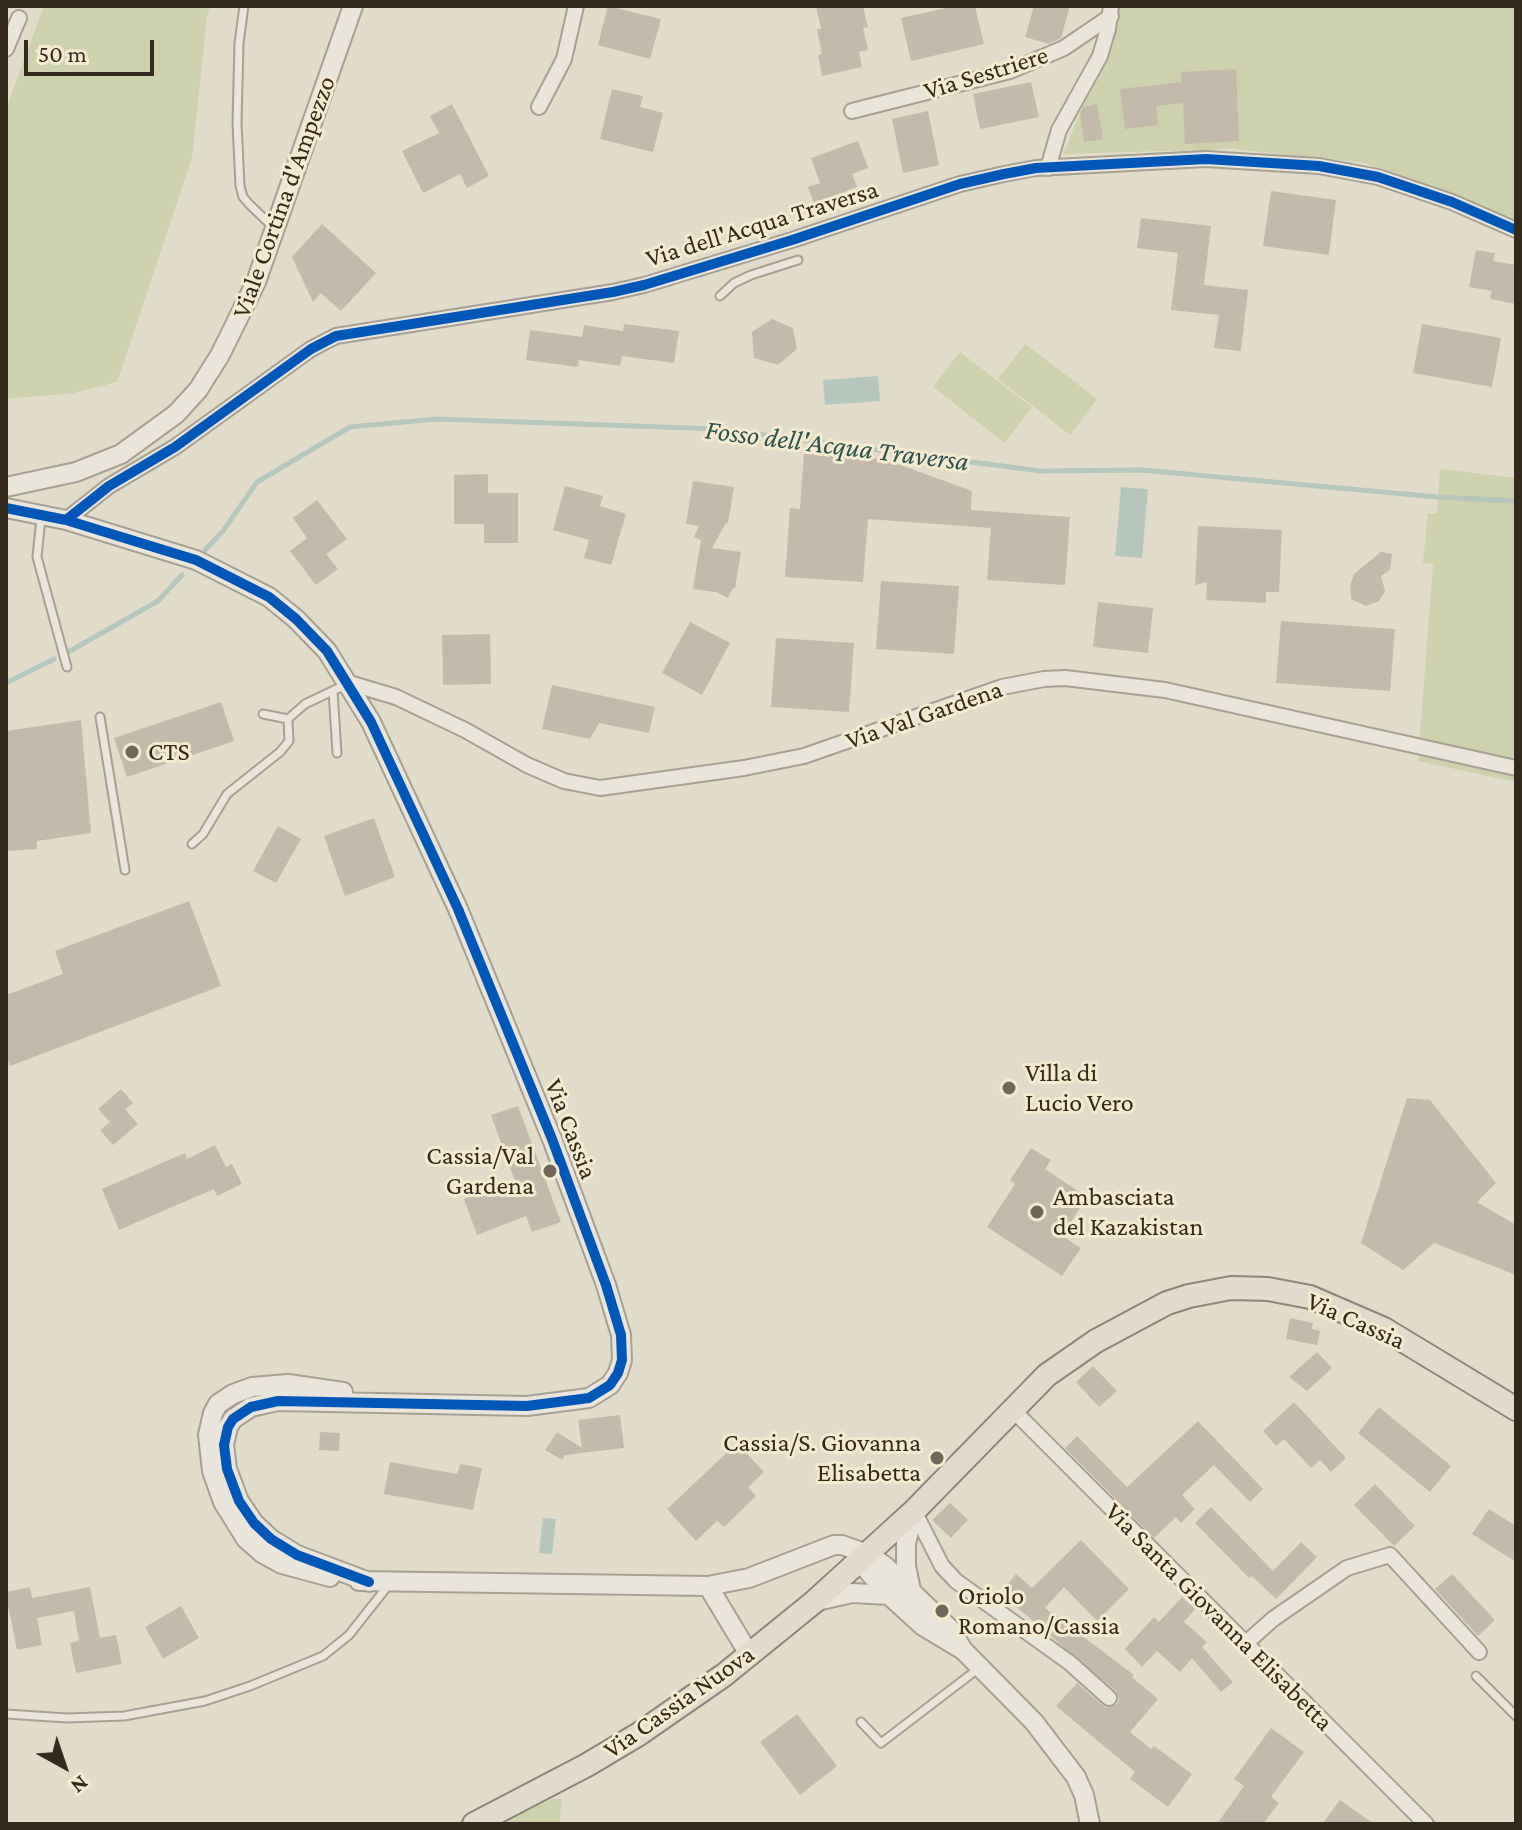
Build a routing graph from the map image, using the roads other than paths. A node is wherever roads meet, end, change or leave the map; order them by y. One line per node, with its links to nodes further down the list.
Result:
1 (244, 6): 10 (lane)
2 (353, 6): 10 (street, Viale Cortina d'Ampezzo)
3 (576, 6): 7 (street)
4 (1111, 11): 8 (street, Via Sestriere); 9 (street, Via Sestriere)
5 (19, 18): 6 (street)
6 (6, 49)
7 (539, 107)
8 (852, 111)
9 (1048, 168): 11 (street, Via dell'Acqua Traversa); 12 (street, Via dell'Acqua Traversa)
10 (275, 229): 16 (street, Viale Cortina d'Ampezzo)
11 (1516, 230)
12 (744, 255): 14 (lane); 20 (street, Via dell'Acqua Traversa)
13 (798, 260): 14 (lane)
14 (751, 275): 15 (lane)
15 (720, 296)
16 (44, 480): 17 (street, Viale Cortina d'Ampezzo); 19 (street)
17 (6, 487)
18 (6, 508): 19 (street, Via Cassia)
19 (41, 513): 20 (street, Via Cassia); 21 (lane)
20 (66, 520): 22 (street, Via Cassia)
21 (67, 667)
22 (341, 687): 25 (lane); 26 (lane); 27 (street, Via Val Gardena); 34 (street, Via Cassia)
23 (263, 714): 25 (lane)
24 (100, 717): 29 (lane)
25 (288, 719): 28 (lane)
26 (337, 753)
27 (1516, 768)
28 (192, 844)
29 (125, 870)
30 (1012, 1409): 31 (main road, Via Cassia); 32 (main road, Via Cassia); 39 (street, Via Santa Giovanna Elisabetta)
31 (1516, 1409)
32 (914, 1511): 33 (main road, Via Cassia); 36 (street); 45 (street)
33 (866, 1554): 35 (street, Via Cassia); 36 (street); 37 (street); 38 (main road, Via Cassia Nuova)
34 (391, 1582): 35 (street, Via Cassia); 46 (lane)
35 (708, 1586): 42 (street)
36 (911, 1590): 40 (street)
37 (889, 1595): 38 (street); 40 (street)
38 (814, 1602): 42 (main road, Via Cassia Nuova)
39 (1245, 1644): 41 (street); 51 (street, Via Santa Giovanna Elisabetta)
40 (963, 1650): 43 (street)
41 (1479, 1652)
42 (749, 1654): 49 (main road, Via Cassia Nuova)
43 (981, 1667): 48 (lane); 50 (street)
44 (1476, 1676): 47 (lane)
45 (1109, 1698)
46 (6, 1714)
47 (1516, 1716)
48 (861, 1722)
49 (474, 1824)
50 (1090, 1824)
51 (1426, 1824)

